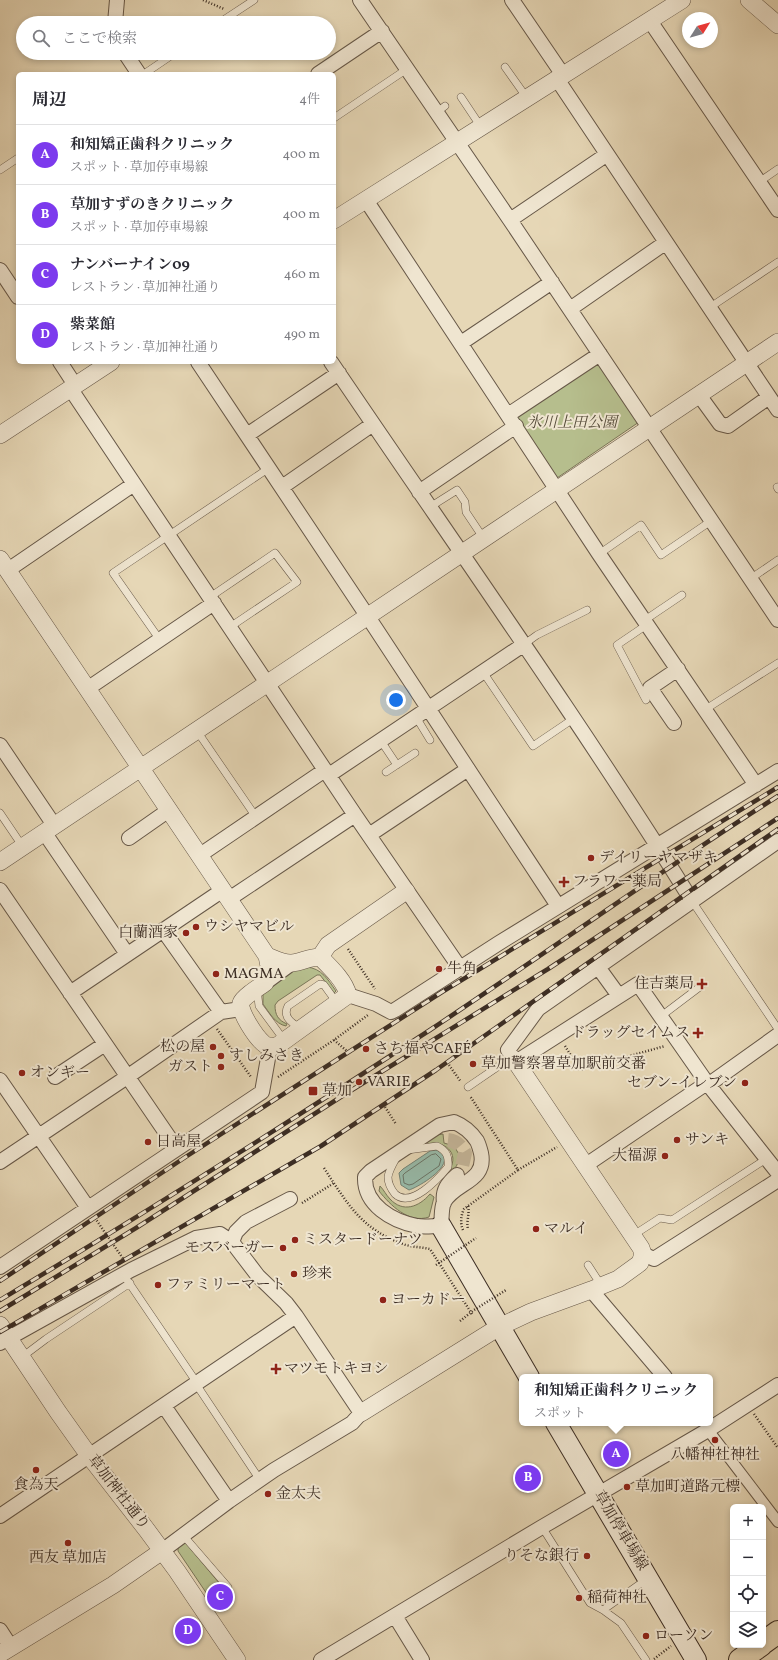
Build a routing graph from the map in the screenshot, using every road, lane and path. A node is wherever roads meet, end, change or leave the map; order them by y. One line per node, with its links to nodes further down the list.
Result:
1 (116, 0): 9 (street)
2 (203, 0): 8 (path)
3 (254, 0): 8 (lane)
4 (360, 0): 13 (street)
5 (512, 0): 21 (street)
6 (682, 0): 11 (street)
7 (749, 0): 12 (street)
8 (235, 13): 10 (lane)
9 (116, 16)
10 (230, 16)
11 (650, 21): 21 (street); 31 (street)
12 (776, 21)
13 (382, 31): 17 (street); 20 (street)
14 (130, 60): 18 (street)
15 (165, 60): 19 (lane)
16 (505, 67): 23 (lane)
17 (407, 69): 24 (lane); 26 (street)
18 (138, 72)
19 (147, 72)
20 (321, 72)
21 (560, 77): 23 (street); 27 (street)
22 (460, 98): 25 (lane)
23 (527, 98): 25 (street)
24 (336, 117)
25 (482, 127): 26 (street)
26 (458, 142): 32 (street); 35 (street)
27 (606, 155): 35 (street); 36 (street)
28 (16, 159): 30 (lane)
29 (778, 169): 31 (lane)
30 (0, 170)
31 (759, 182): 33 (street)
32 (366, 200): 34 (street); 44 (street)
33 (778, 210)
34 (336, 219)
35 (510, 220): 39 (street)
36 (665, 243): 41 (street); 42 (street)
37 (778, 262): 41 (lane)
38 (6, 278): 40 (street)
39 (552, 282): 42 (street); 44 (street)
40 (16, 294)
41 (709, 308): 46 (street)
42 (570, 309): 45 (street)
43 (778, 342): 46 (street)
44 (461, 344): 55 (street)
45 (600, 354): 55 (street); 57 (street)
46 (746, 363): 52 (street); 53 (street)
47 (61, 364): 51 (street)
48 (108, 364): 51 (street)
49 (199, 364): 59 (street)
50 (335, 368): 56 (street); 59 (street)
51 (72, 387): 58 (street); 61 (street)
52 (699, 395): 53 (street); 57 (street)
53 (769, 397): 54 (street)
54 (778, 410)
55 (512, 421): 63 (street); 64 (street)
56 (373, 424): 62 (street); 64 (street)
57 (649, 428): 63 (street); 66 (street)
58 (0, 435)
59 (247, 435): 60 (street)
60 (268, 468): 62 (street); 67 (lane)
61 (134, 484): 67 (street); 72 (street)
62 (282, 487): 77 (street)
63 (557, 488): 68 (street); 70 (street)
64 (419, 492): 65 (street)
65 (430, 507): 68 (lane); 69 (street)
66 (711, 521): 70 (lane); 73 (street)
67 (168, 535): 75 (street); 81 (lane)
68 (484, 539): 69 (street)
69 (462, 554): 77 (street); 82 (street)
70 (600, 554): 79 (street)
71 (778, 560): 73 (lane)
72 (4, 565): 87 (street)
73 (750, 579): 78 (street)
74 (682, 596): 79 (lane)
75 (212, 600): 80 (street); 80 (lane); 81 (street)
76 (587, 610): 82 (lane)
77 (368, 616): 86 (street); 89 (street)
78 (778, 620)
79 (646, 622): 84 (street); 88 (lane)
80 (230, 627): 86 (street)
81 (160, 640): 87 (street)
82 (523, 644): 85 (street); 92 (street)
83 (778, 663): 90 (lane)
84 (678, 669): 90 (street); 93 (street)
85 (483, 672): 89 (street); 92 (lane)
86 (268, 684): 94 (street); 104 (street)
87 (88, 690): 100 (street)
88 (646, 700)
89 (429, 709): 91 (street); 101 (street)
90 (706, 709): 105 (street)
91 (416, 717): 95 (lane); 96 (street)
92 (573, 719): 114 (street)
93 (674, 723)
94 (197, 731): 100 (street); 109 (lane)
95 (430, 740)
96 (381, 741): 99 (lane); 104 (street)
97 (0, 745): 110 (street)
98 (415, 753): 99 (lane)
99 (397, 765): 103 (lane)
100 (141, 768): 106 (street); 110 (street)
101 (468, 769): 111 (street); 122 (street)
102 (778, 771): 105 (street)
103 (386, 772)
104 (327, 773): 108 (street); 109 (street)
105 (756, 784): 114 (street)
106 (169, 810): 112 (street); 116 (street)
107 (0, 813): 115 (lane)
108 (355, 815): 111 (street); 120 (street)
109 (256, 817): 116 (street)
110 (49, 829): 115 (street); 125 (street)
111 (369, 836): 119 (street)
112 (130, 838)
113 (778, 841): 121 (street)
114 (658, 845): 121 (street); 122 (street)
115 (22, 847): 117 (street)
116 (200, 855): 120 (street)
117 (0, 862)
118 (0, 890): 133 (street)
119 (406, 891): 124 (street); 130 (street)
120 (226, 894): 123 (street); 126 (street)
121 (692, 901): 129 (street); 141 (lane)
122 (558, 906): 130 (street)
123 (163, 930): 125 (street); 138 (street)
124 (340, 937): 127 (street); 134 (path)
125 (127, 954): 133 (street)
126 (267, 956): 128 (street); 131 (street)
127 (320, 957): 128 (street); 136 (street)
128 (292, 963): 131 (street)
129 (598, 967): 135 (street); 149 (street)
130 (460, 968): 136 (street)
131 (261, 986): 137 (street); 147 (lane)
132 (701, 986): 139 (lane)
133 (70, 993): 146 (street)
134 (379, 995)
135 (619, 996): 139 (street); 143 (street)
136 (343, 1000): 140 (street); 140 (lane)
137 (241, 1009): 138 (street); 147 (street)
138 (221, 1012): 152 (street)
139 (660, 1018): 145 (street)
140 (301, 1029): 147 (street)
141 (778, 1029)
142 (778, 1035): 155 (street)
143 (558, 1036): 145 (path); 149 (street)
144 (334, 1040): 148 (path)
145 (676, 1040): 155 (street)
146 (105, 1044): 151 (street); 152 (street)
147 (277, 1044): 162 (street)
148 (348, 1052)
149 (514, 1059): 156 (lane); 161 (street)
150 (449, 1065): 154 (path)
151 (55, 1077)
152 (127, 1077): 160 (street); 162 (street)
153 (0, 1080): 160 (street)
154 (461, 1082)
155 (708, 1084): 164 (street); 166 (street)
156 (468, 1087)
157 (470, 1095): 168 (path)
158 (385, 1108): 159 (path)
159 (396, 1124)
160 (38, 1137): 165 (street); 175 (street)
161 (569, 1141): 166 (street); 168 (path)
162 (178, 1149): 175 (street)
163 (400, 1152): 163 (lane); 173 (street); 176 (street)
164 (766, 1159): 169 (street); 179 (lane)
165 (0, 1162)
166 (586, 1166): 179 (street)
167 (324, 1168): 194 (path)
168 (518, 1170): 174 (path)
169 (778, 1173)
170 (457, 1175): 173 (street)
171 (778, 1180): 184 (street)
172 (290, 1199): 182 (street)
173 (444, 1203): 176 (street)
174 (468, 1206): 177 (path); 178 (path)
175 (88, 1208): 187 (street); 188 (path)
176 (441, 1226): 196 (main road)
177 (468, 1229)
178 (465, 1234)
179 (632, 1236): 184 (street)
180 (476, 1238): 185 (path, bridge)
181 (469, 1241): 183 (path)
182 (232, 1242): 188 (street); 193 (street)
183 (473, 1248)
184 (643, 1254): 189 (street)
185 (436, 1265)
186 (588, 1265): 189 (lane)
187 (0, 1267)
188 (128, 1276): 197 (street); 198 (lane); 201 (lane)
189 (596, 1288): 196 (street); 200 (street)
190 (506, 1290): 195 (path, bridge)
191 (499, 1292): 192 (path)
192 (503, 1298)
193 (296, 1316): 201 (street); 205 (street)
194 (474, 1318)
195 (460, 1321)
196 (499, 1327): 199 (main road); 205 (street)
197 (3, 1335): 198 (street, 草加神社通り)
198 (22, 1357): 210 (street, 草加神社通り)
199 (527, 1374)
200 (662, 1374)
201 (196, 1384): 204 (street); 211 (lane)
202 (778, 1385): 203 (street)
203 (747, 1405): 206 (street); 209 (path)
204 (164, 1406): 210 (street); 213 (street)
205 (361, 1413): 211 (street)
206 (713, 1422)
207 (558, 1426): 212 (main road, 草加停車場線)
208 (705, 1426): 212 (street); 215 (street)
209 (778, 1448)
210 (90, 1456): 214 (street); 218 (street, 草加神社通り)
211 (260, 1480): 213 (street)
212 (598, 1495): 216 (street); 219 (main road, 草加停車場線)
213 (229, 1501): 217 (street)
214 (0, 1516)
215 (778, 1522)
216 (542, 1527): 221 (lane); 222 (street)
217 (183, 1535): 218 (street); 220 (lane)
218 (162, 1550): 228 (street); 229 (street, 草加神社通り)
219 (648, 1579): 221 (lane); 234 (main road, 草加停車場線)
220 (228, 1587)
221 (603, 1610): 232 (lane)
222 (395, 1616): 230 (street); 231 (street)
223 (0, 1630): 228 (street)
224 (778, 1632): 225 (main road)
225 (766, 1641)
226 (671, 1646): 233 (path)
227 (756, 1648): 235 (main road)
228 (6, 1651)
229 (237, 1660)
230 (321, 1660)
231 (422, 1660)
232 (646, 1660)
233 (652, 1660)
234 (696, 1660)
235 (740, 1660)

